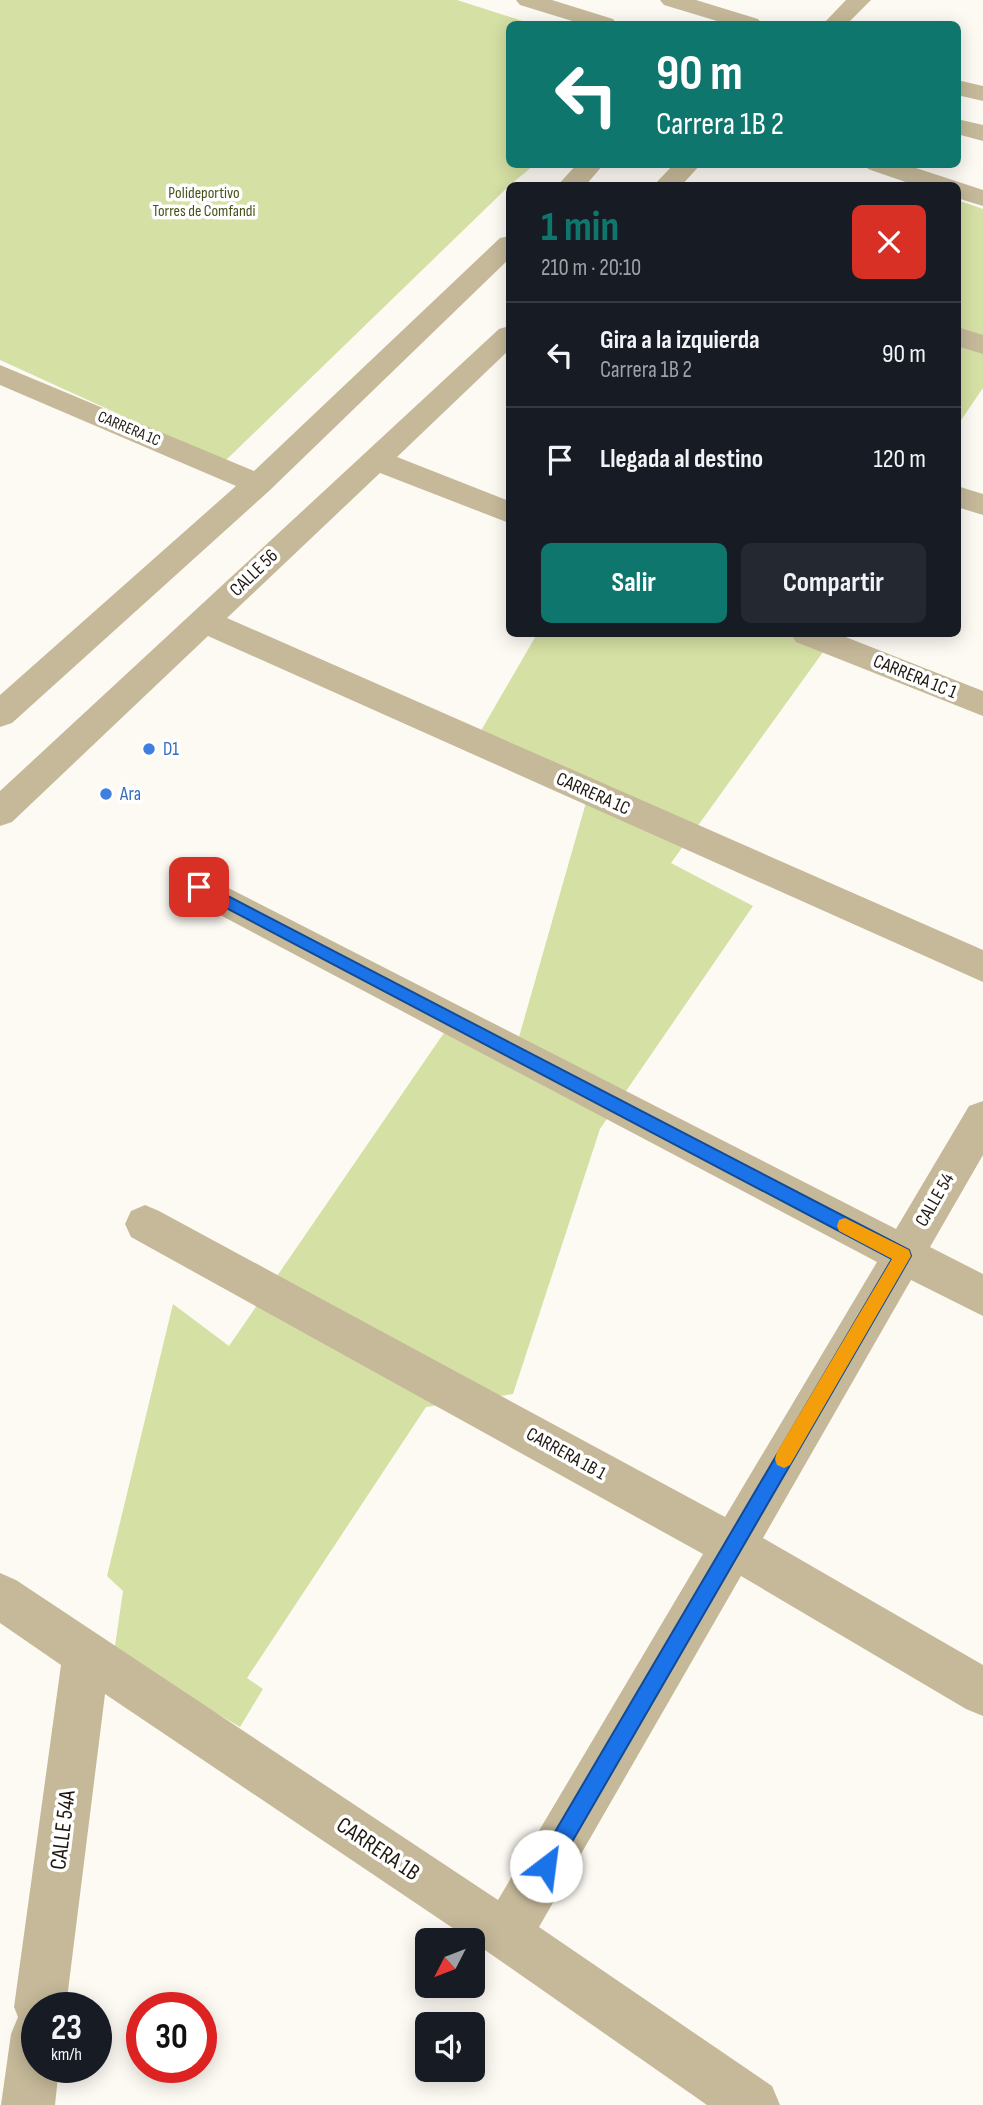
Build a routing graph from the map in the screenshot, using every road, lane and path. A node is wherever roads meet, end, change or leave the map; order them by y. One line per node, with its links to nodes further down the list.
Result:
1 (528, 0): 5 (street)
2 (672, 0): 4 (street)
3 (859, 0): 6 (street)
4 (750, 20)
5 (595, 21)
6 (837, 21)
7 (961, 88): 8 (street)
8 (983, 94)
9 (961, 127): 10 (street)
10 (983, 133)
11 (588, 168): 14 (street)
12 (685, 168): 15 (street)
13 (889, 168): 16 (street)
14 (574, 182)
15 (670, 182)
16 (932, 182)
17 (961, 191): 18 (street)
18 (983, 198)
19 (506, 247): 26 (street)
20 (961, 337): 22 (street)
21 (506, 338): 24 (street, CALLE 56)
22 (983, 345)
23 (0, 374): 26 (street, CARRERA 1C)
24 (375, 459): 28 (street); 29 (street, CALLE 56)
25 (961, 498): 27 (street)
26 (265, 505): 29 (street); 33 (street)
27 (983, 506)
28 (506, 512)
29 (261, 565): 30 (street, CALLE 56)
30 (203, 621): 34 (street, CALLE 56); 36 (street, CARRERA 1C)
31 (815, 637): 32 (street, CARRERA 1C 1)
32 (983, 704)
33 (0, 714)
34 (0, 812)
35 (199, 887): 39 (street)
36 (983, 967)
37 (983, 1118): 39 (street, CALLE 54)
38 (145, 1224): 41 (street, CARRERA 1B 1)
39 (903, 1256): 40 (street); 41 (street, CALLE 54)
40 (983, 1296)
41 (733, 1546): 44 (street, CARRERA 1B 1); 45 (street, CALLE 54)
42 (0, 1596): 43 (street, CARRERA 1B)
43 (86, 1653): 45 (street, CARRERA 1B); 46 (street, CALLE 54A)
44 (983, 1692)
45 (506, 1935): 49 (street, CARRERA 1B)
46 (42, 1992)
47 (31, 2083): 48 (street)
48 (28, 2105)
49 (753, 2105)

